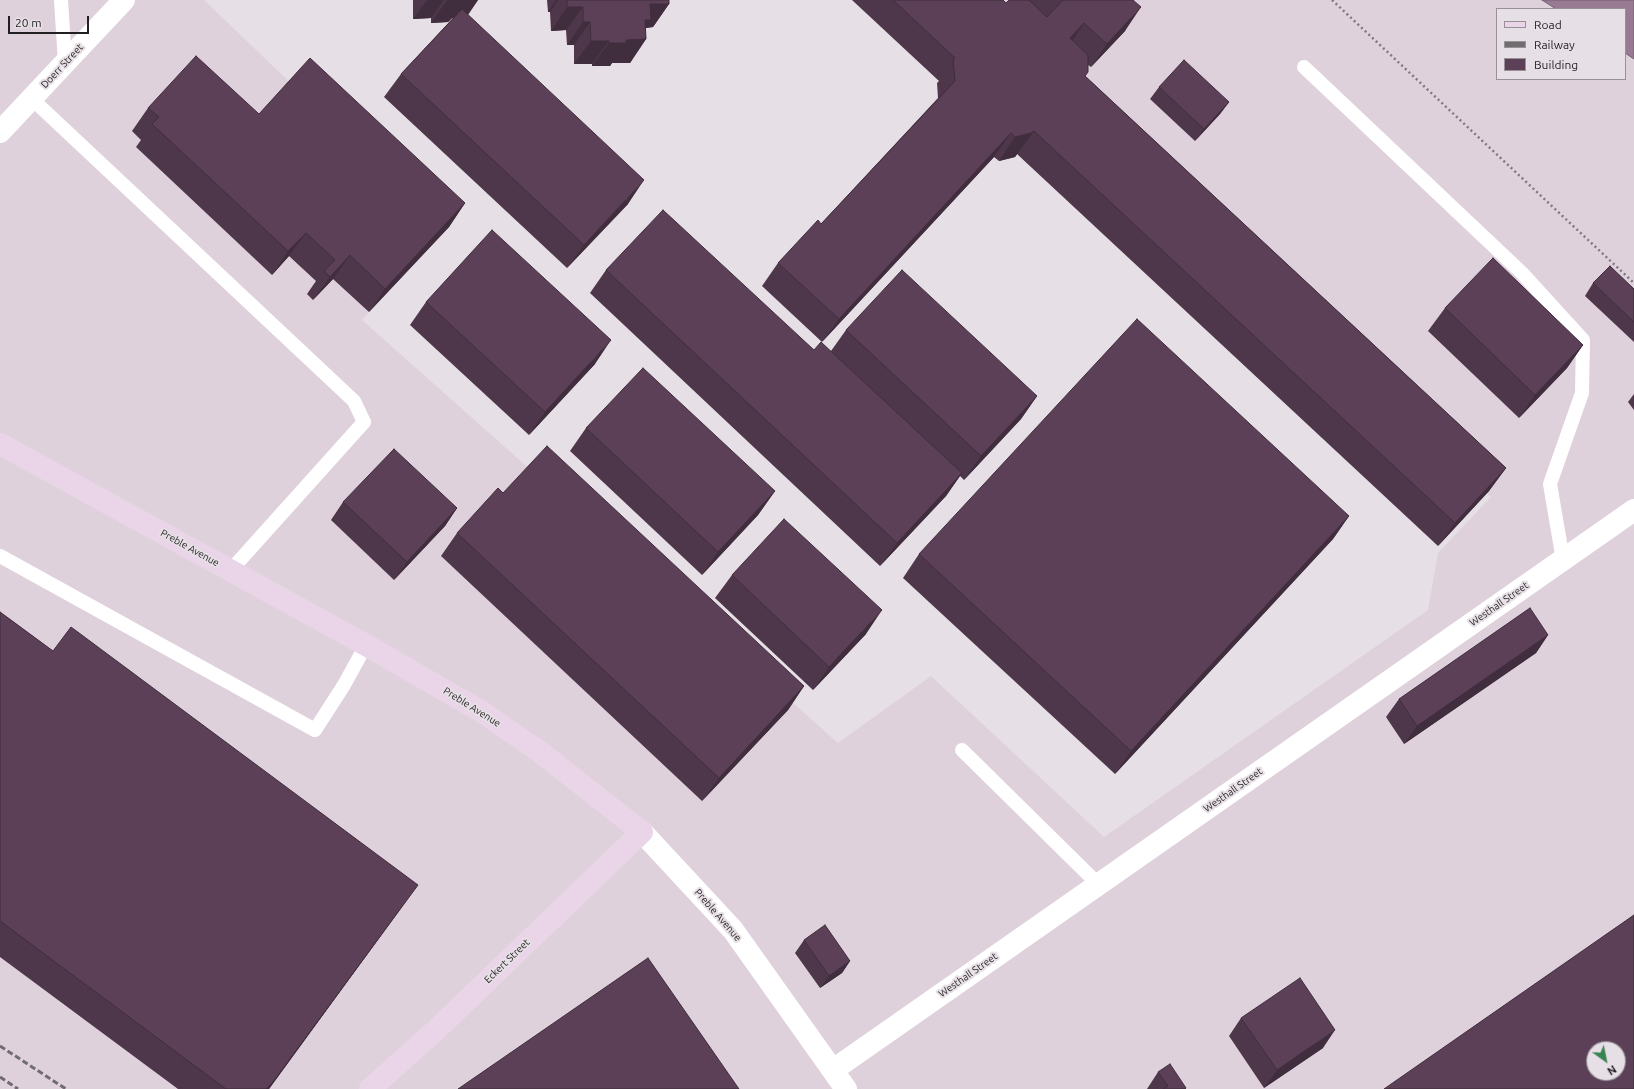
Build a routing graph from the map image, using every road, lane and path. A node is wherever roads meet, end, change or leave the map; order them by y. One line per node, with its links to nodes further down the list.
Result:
1 (61, 0): 4 (lane)
2 (124, 0): 4 (street, Doerr Street)
3 (1332, 0): 8 (path)
4 (65, 63): 6 (street, Doerr Street)
5 (1304, 67): 12 (lane)
6 (31, 98): 7 (street, Doerr Street); 13 (lane)
7 (0, 132)
8 (1634, 283)
9 (2, 448): 13 (street, Preble Avenue)
10 (1634, 510): 12 (street, Westhall Street)
11 (0, 556): 14 (lane)
12 (1562, 560): 17 (street, Westhall Street)
13 (231, 570): 14 (street, Preble Avenue)
14 (366, 645): 16 (street, Preble Avenue)
15 (962, 750): 17 (lane)
16 (642, 832): 18 (street, Preble Avenue); 19 (street, Eckert Street)
17 (1098, 884): 18 (street, Westhall Street)
18 (833, 1070): 20 (street, Preble Avenue)
19 (370, 1089)
20 (846, 1089)

